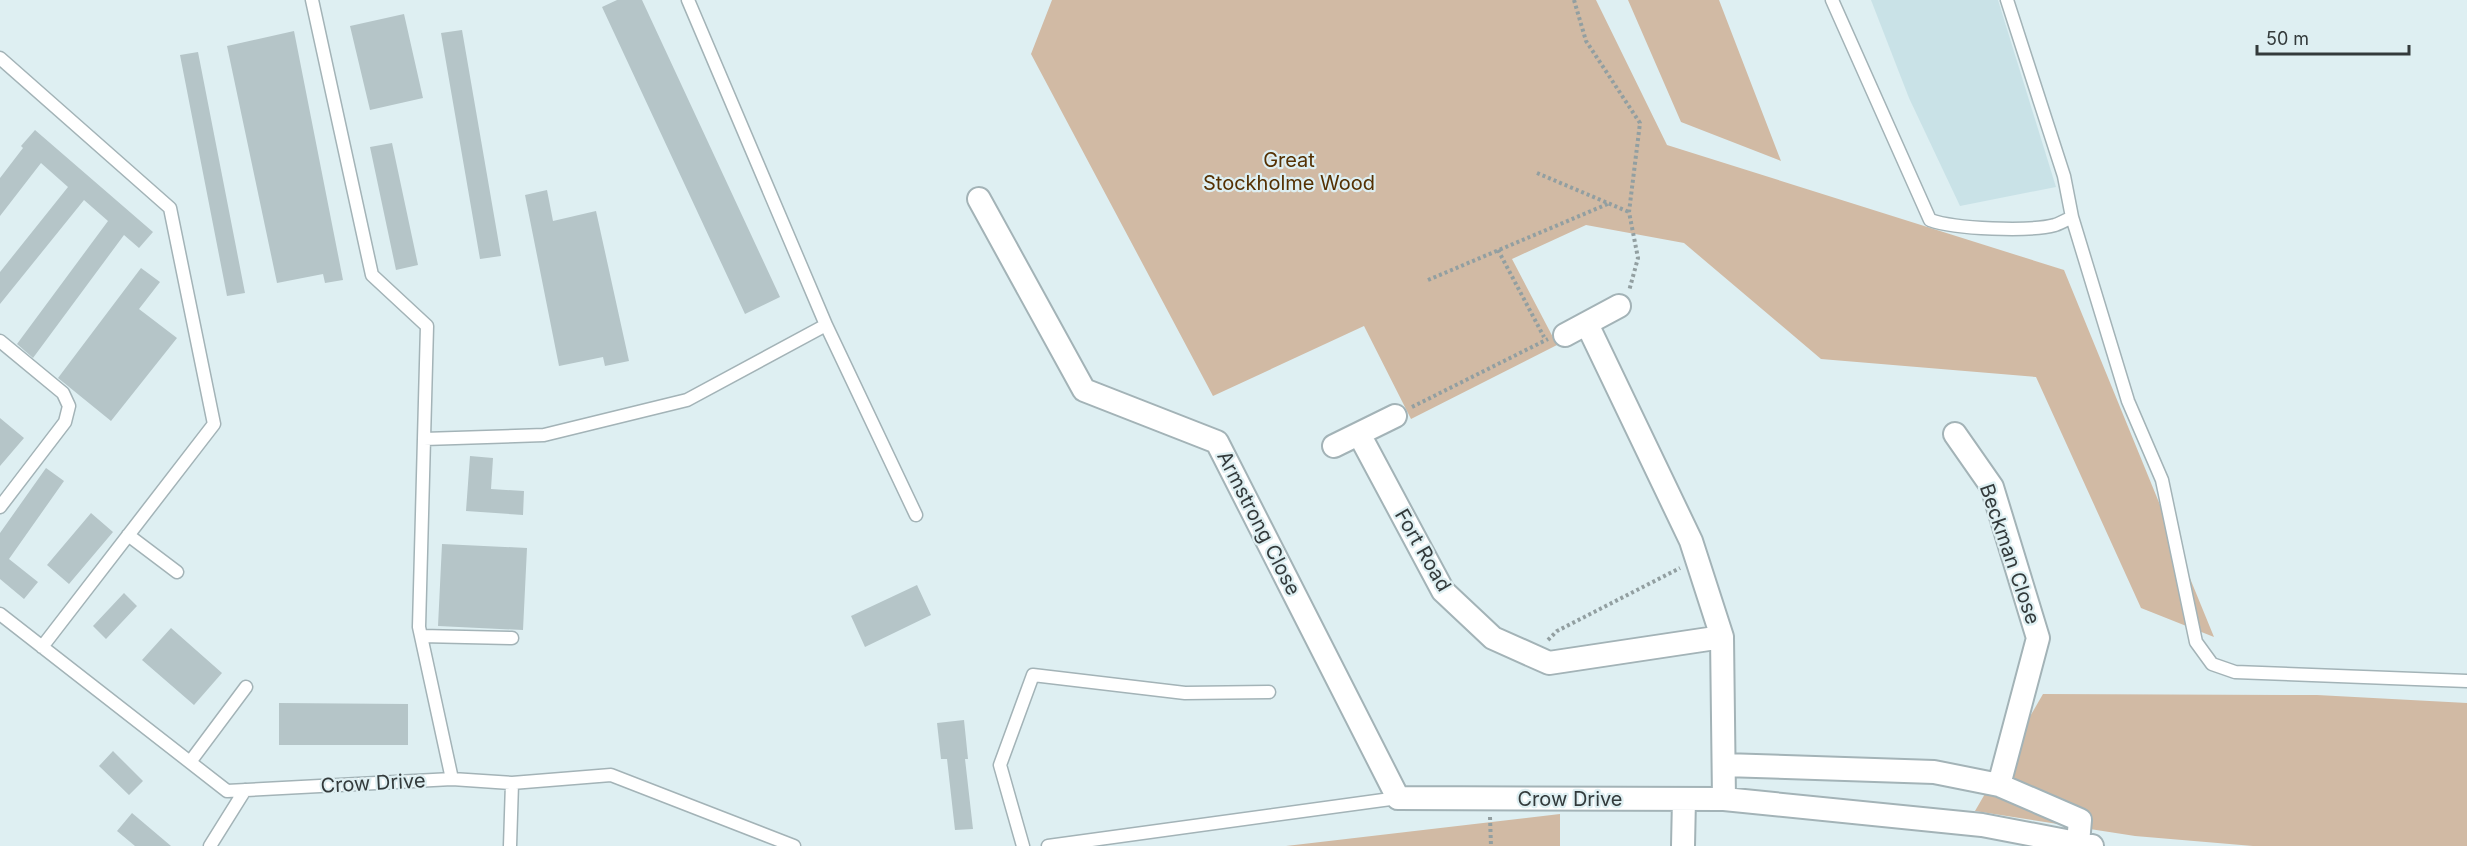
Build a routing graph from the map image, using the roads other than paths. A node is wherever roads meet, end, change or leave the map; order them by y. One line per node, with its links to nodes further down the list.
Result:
1 (312, 0): 16 (lane)
2 (688, 0): 10 (lane)
3 (1832, 0): 7 (lane)
4 (2007, 0): 7 (lane)
5 (0, 58): 20 (lane)
6 (980, 199): 36 (street, Armstrong Close)
7 (2072, 217): 27 (lane)
8 (1619, 306): 9 (street)
9 (1587, 324): 11 (street); 24 (street)
10 (826, 326): 16 (lane); 19 (lane)
11 (1555, 338)
12 (0, 341): 18 (lane)
13 (1395, 416): 14 (street)
14 (1359, 434): 17 (street); 24 (street, Fort Road)
15 (1955, 434): 34 (street, Beckman Close)
16 (424, 439): 23 (lane)
17 (1334, 446)
18 (0, 507)
19 (916, 515)
20 (128, 535): 21 (lane); 26 (lane)
21 (177, 572)
22 (0, 614): 26 (lane, Crow Drive)
23 (421, 636): 25 (lane); 32 (lane)
24 (1722, 637): 31 (street)
25 (512, 638)
26 (42, 647): 30 (lane, Crow Drive)
27 (2467, 681)
28 (246, 687): 30 (lane)
29 (1269, 692): 43 (lane)
30 (190, 762): 35 (lane, Crow Drive)
31 (1724, 765): 34 (street); 38 (street)
32 (452, 779): 33 (lane, Crow Drive); 35 (lane, Crow Drive)
33 (512, 783): 41 (lane); 42 (lane, Crow Drive)
34 (1999, 785): 39 (street)
35 (245, 790): 40 (lane)
36 (1398, 798): 37 (street, Crow Drive); 44 (lane, Crow Drive)
37 (1683, 799): 38 (street, Crow Drive); 45 (street)
38 (1724, 799): 39 (street, Crow Drive)
39 (2085, 845)
40 (210, 846)
41 (510, 846)
42 (794, 846)
43 (1023, 846)
44 (1048, 846)
45 (1683, 846)

